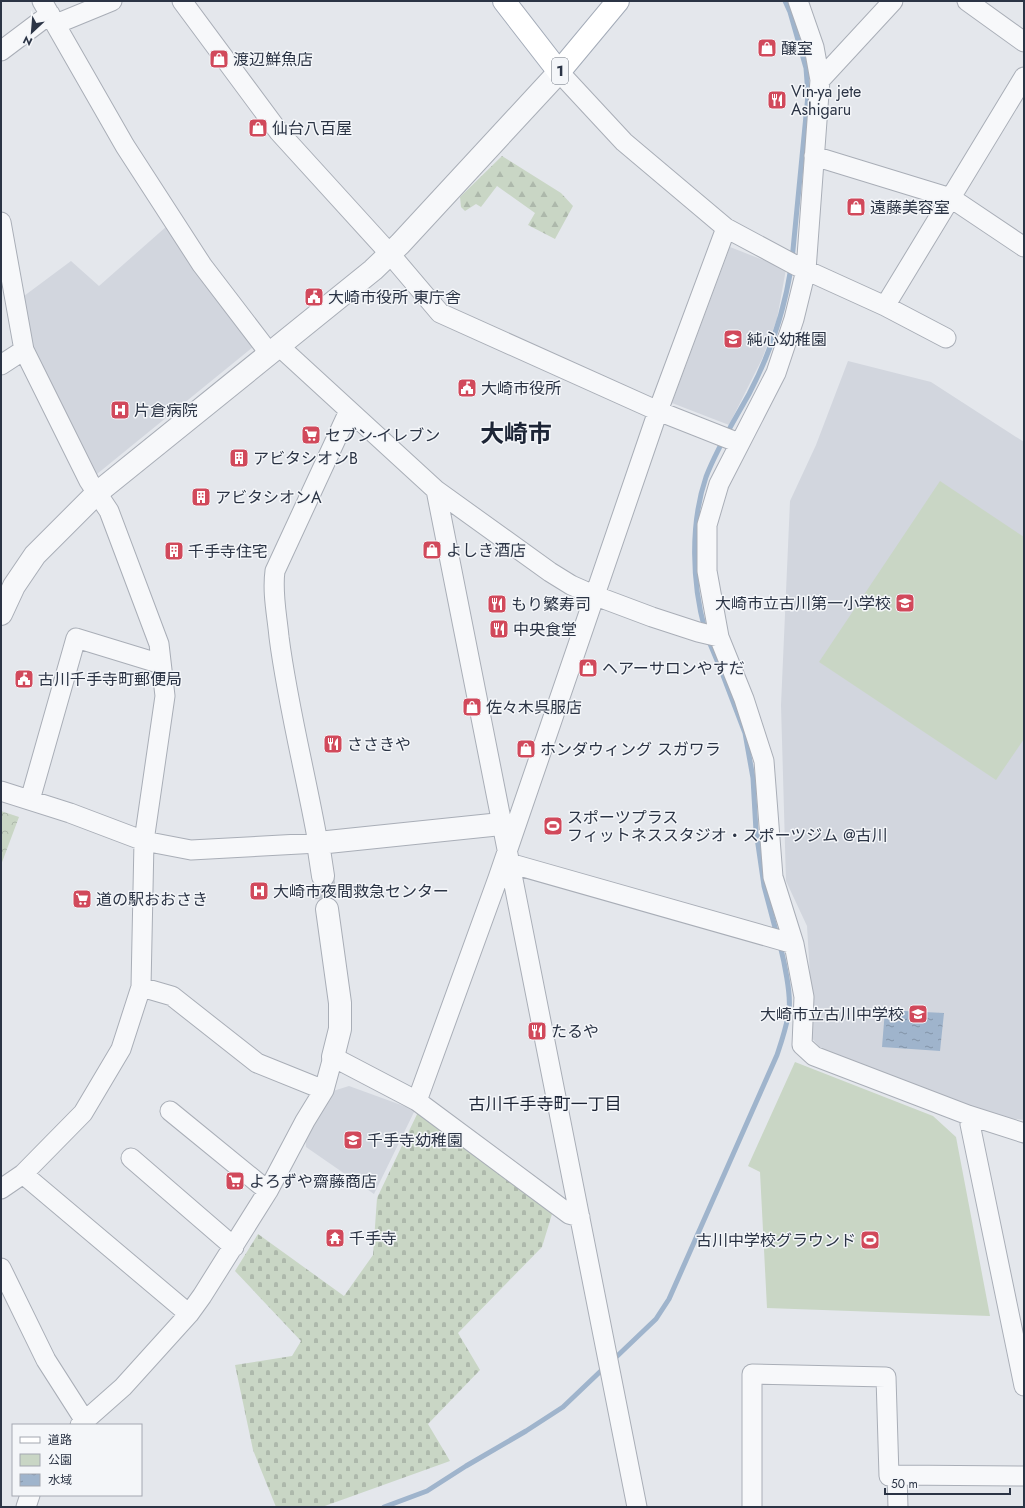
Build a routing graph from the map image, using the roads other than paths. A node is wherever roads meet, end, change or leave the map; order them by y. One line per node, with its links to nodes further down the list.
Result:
1 (112, 1): 8 (street)
2 (182, 1): 19 (street)
3 (504, 1): 11 (main road, 1)
4 (618, 1): 11 (main road, 1)
5 (798, 1): 13 (street)
6 (893, 1): 13 (street)
7 (967, 1): 9 (street)
8 (49, 13): 10 (street); 24 (street)
9 (1024, 42)
10 (1, 51)
11 (559, 72): 17 (street); 19 (street)
12 (1024, 77): 15 (street)
13 (820, 80): 14 (street)
14 (814, 156): 15 (street); 20 (street)
15 (951, 198): 18 (street); 21 (street)
16 (1, 222): 23 (street)
17 (726, 228): 20 (street); 27 (street)
18 (1024, 247)
19 (390, 254): 24 (street); 27 (street)
20 (797, 266): 21 (street); 28 (street)
21 (885, 306): 22 (street)
22 (946, 338)
23 (24, 350): 25 (street); 30 (street)
24 (275, 350): 26 (street); 30 (street)
25 (1, 365)
26 (350, 411): 29 (street); 39 (street)
27 (658, 411): 28 (street); 31 (street)
28 (729, 439): 33 (street)
29 (436, 490): 31 (street); 37 (street)
30 (97, 493): 32 (street); 34 (street)
31 (596, 596): 33 (street); 40 (street)
32 (1, 614)
33 (710, 635): 43 (street)
34 (161, 664): 36 (street); 38 (street)
35 (1, 791): 36 (street)
36 (30, 800): 38 (street)
37 (501, 824): 39 (street); 40 (street)
38 (144, 840): 39 (street); 44 (street)
39 (318, 843): 41 (street)
40 (508, 857): 43 (street); 47 (street); 55 (street)
41 (322, 876)
42 (327, 909): 45 (street)
43 (782, 941): 50 (street)
44 (141, 987): 46 (street); 52 (street)
45 (333, 1057): 46 (street); 47 (street)
46 (324, 1090): 54 (street)
47 (418, 1101): 55 (street)
48 (170, 1110): 54 (street)
49 (970, 1124): 59 (street)
50 (1024, 1132)
51 (131, 1158): 56 (street)
52 (23, 1174): 53 (street); 58 (street)
53 (1, 1189)
54 (268, 1191): 56 (street)
55 (580, 1217): 65 (street)
56 (234, 1247): 58 (street)
57 (1, 1268): 60 (street)
58 (189, 1314): 60 (street)
59 (1024, 1386)
60 (82, 1423)
61 (896, 1476): 62 (street); 66 (street); 67 (street)
62 (1024, 1476)
63 (30, 1496): 64 (street)
64 (26, 1507)
65 (636, 1507)
66 (752, 1507)
67 (898, 1507)

